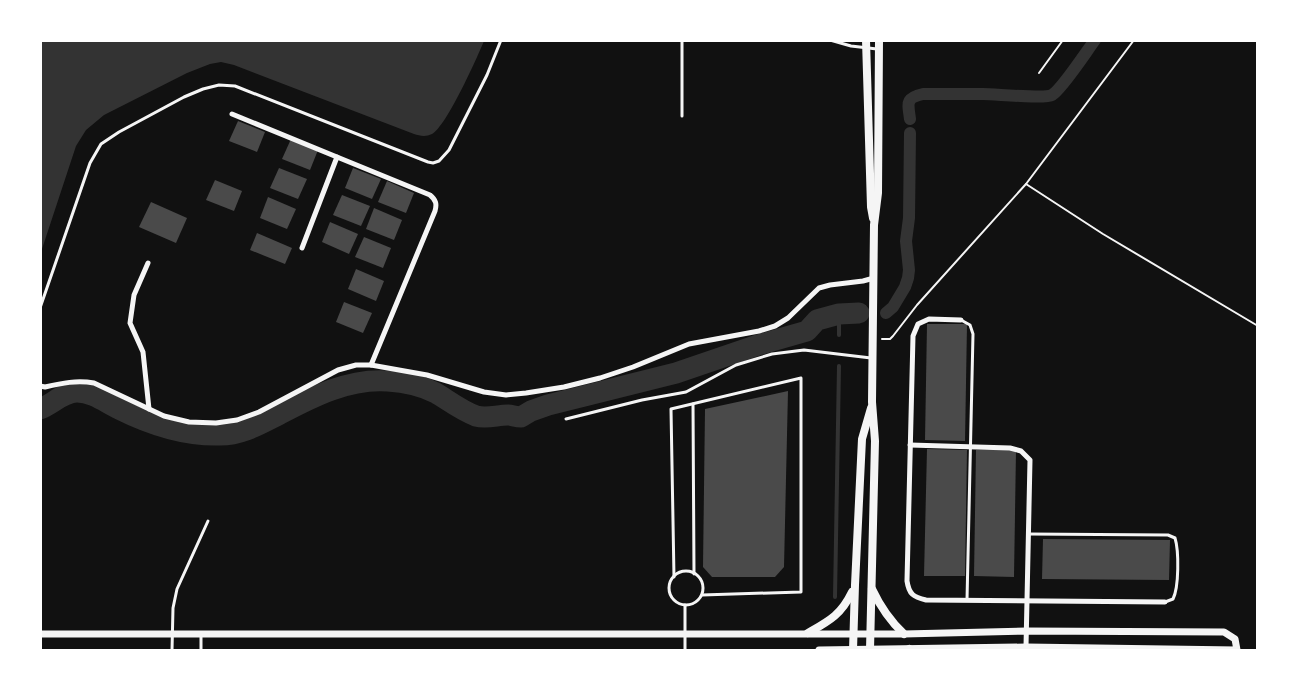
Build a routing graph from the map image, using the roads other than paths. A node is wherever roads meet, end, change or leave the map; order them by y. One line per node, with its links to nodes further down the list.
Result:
1 (501, 40): 15 (lane)
2 (682, 40): 9 (lane)
3 (830, 40): 7 (lane)
4 (852, 40): 7 (lane)
5 (866, 44): 6 (lane); 7 (lane); 11 (main road)
6 (879, 45): 11 (main road)
7 (851, 46)
8 (232, 114): 10 (street)
9 (682, 116)
10 (337, 157): 12 (street); 18 (street)
11 (874, 225): 14 (main road)
12 (302, 248)
13 (148, 263): 22 (street)
14 (874, 278): 17 (main road); 18 (street)
15 (40, 308)
16 (961, 320): 24 (street); 25 (lane)
17 (873, 358): 20 (main road); 23 (lane)
18 (371, 364): 22 (street)
19 (40, 386): 22 (street)
20 (872, 402): 30 (main road); 31 (main road)
21 (693, 404): 28 (lane); 29 (lane); 32 (lane)
22 (149, 409)
23 (566, 419)
24 (910, 446): 25 (street); 33 (street)
25 (970, 446): 27 (street); 33 (lane)
26 (208, 521): 39 (lane)
27 (1028, 534): 34 (street); 35 (lane)
28 (694, 574): 29 (lane); 32 (lane)
29 (674, 577): 36 (lane)
30 (855, 585): 42 (main road); 43 (main road)
31 (871, 586): 44 (main road); 45 (main road)
32 (702, 595): 36 (lane)
33 (967, 600): 34 (street)
34 (1027, 600): 35 (street); 37 (street)
35 (1165, 602)
36 (685, 605): 41 (lane)
37 (1026, 631): 45 (street); 46 (street); 50 (street)
38 (40, 633): 39 (street)
39 (173, 633): 40 (street); 51 (lane)
40 (201, 633): 41 (street); 52 (lane)
41 (685, 633): 42 (street); 53 (lane)
42 (808, 633): 43 (street)
43 (853, 633): 44 (street); 47 (main road)
44 (871, 633): 45 (street); 48 (main road)
45 (904, 634)
46 (1026, 647): 49 (street); 50 (street)
47 (853, 650): 48 (street); 54 (street)
48 (870, 650): 49 (street)
49 (908, 650)
50 (1237, 650)
51 (172, 651)
52 (201, 651)
53 (685, 651)
54 (819, 651)

